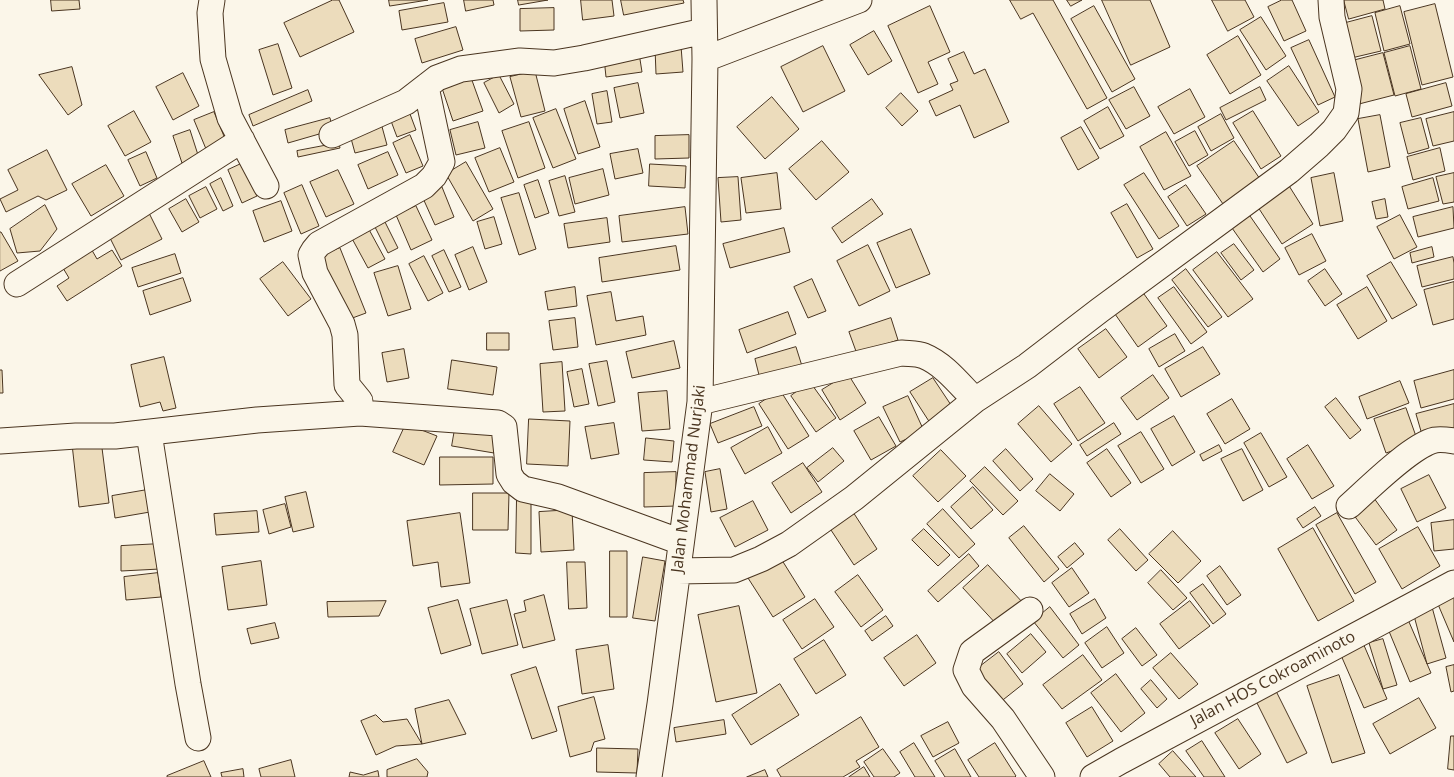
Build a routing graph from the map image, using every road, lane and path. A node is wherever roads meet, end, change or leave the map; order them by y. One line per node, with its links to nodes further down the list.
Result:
1 (212, 0): 9 (street)
2 (704, 0): 5 (street, Jalan Mohammad Nurjaki)
3 (859, 0): 6 (street)
4 (1331, 0): 12 (street)
5 (704, 31): 6 (street, Jalan Mohammad Nurjaki); 7 (street)
6 (705, 59): 13 (street, Jalan Mohammad Nurjaki)
7 (426, 87): 8 (street); 14 (street)
8 (332, 135)
9 (242, 140): 10 (street); 11 (street)
10 (266, 186)
11 (18, 284)
12 (974, 400): 13 (street); 20 (street)
13 (700, 402): 19 (street, Jalan Mohammad Nurjaki)
14 (361, 409): 15 (street); 19 (street)
15 (149, 433): 16 (street); 23 (street)
16 (0, 441)
17 (1454, 441): 18 (street)
18 (1349, 506)
19 (682, 542): 20 (street, Jalan Mohammad Nurjaki)
20 (678, 570): 24 (street, Jalan Mohammad Nurjaki)
21 (1454, 583): 26 (street, Jalan HOS Cokroaminoto)
22 (1030, 610): 25 (street)
23 (198, 738)
24 (648, 777)
25 (1042, 777)
26 (1093, 777)

